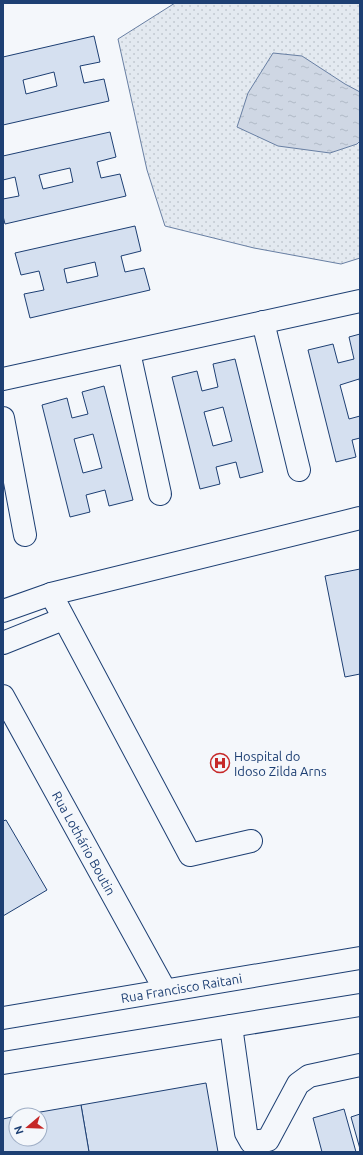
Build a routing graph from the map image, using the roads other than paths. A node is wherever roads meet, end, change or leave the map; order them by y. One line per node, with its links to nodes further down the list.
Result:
1 (360, 301): 2 (street)
2 (263, 322): 3 (street); 6 (street)
3 (128, 352): 4 (street); 7 (street)
4 (3, 379)
5 (3, 418): 9 (street)
6 (299, 470)
7 (160, 494)
8 (360, 518): 10 (street)
9 (25, 535)
10 (51, 594): 11 (street); 12 (street)
11 (3, 611)
12 (64, 619): 13 (street); 15 (street)
13 (3, 642)
14 (3, 696): 17 (street, Rua Lothário Boutin)
15 (251, 841)
16 (360, 958): 17 (street, Rua Francisco Raitani)
17 (165, 990): 19 (street, Rua Francisco Raitani)
18 (360, 1005): 20 (street)
19 (3, 1018)
20 (231, 1026): 21 (street); 22 (street)
21 (3, 1063)
22 (360, 1065)

